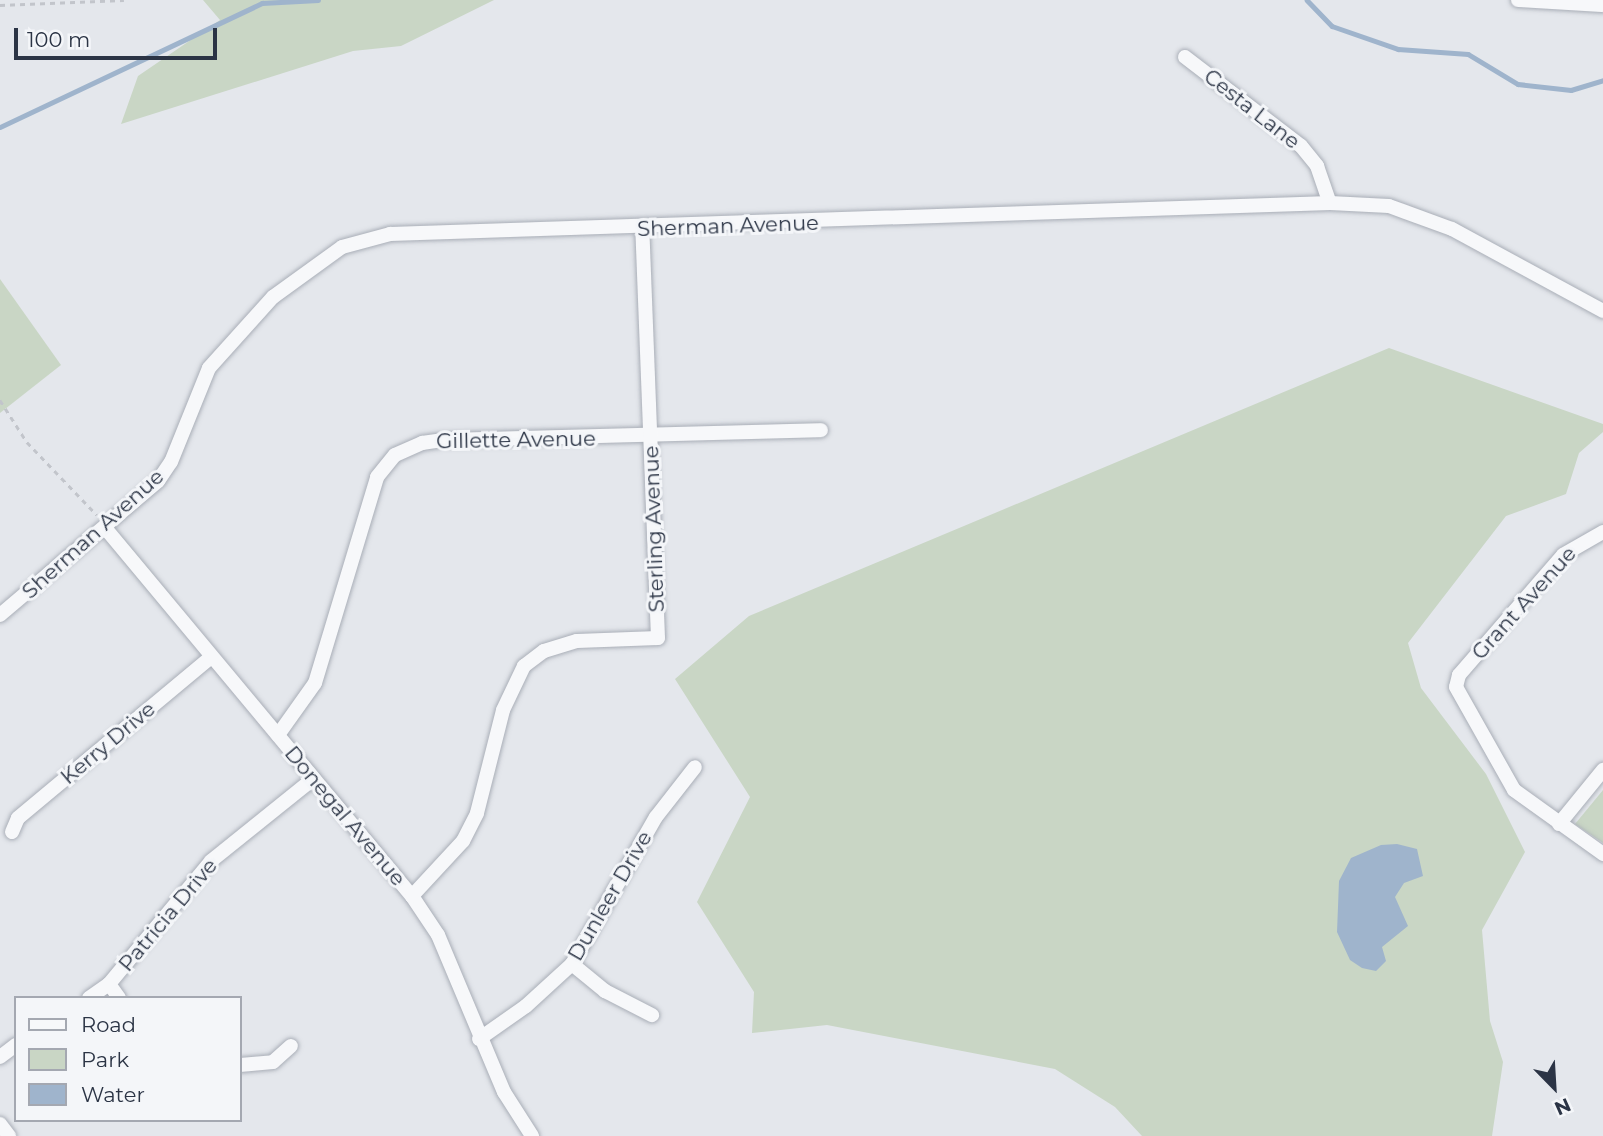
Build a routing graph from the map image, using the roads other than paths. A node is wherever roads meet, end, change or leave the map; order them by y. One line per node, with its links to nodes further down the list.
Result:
1 (1518, 0): 2 (street)
2 (1603, 5)
3 (1185, 57): 4 (street, Cesta Lane)
4 (1330, 204): 5 (street, Sherman Avenue); 6 (street, Sherman Avenue)
5 (642, 229): 8 (street, Sterling Avenue); 9 (street, Sherman Avenue)
6 (1603, 311)
7 (821, 430): 8 (street, Gillette Avenue)
8 (650, 438): 13 (street, Gillette Avenue); 20 (street, Sterling Avenue)
9 (106, 529): 11 (street, Sherman Avenue); 12 (street, Donegal Avenue)
10 (1603, 532): 17 (street, Grant Avenue)
11 (0, 615)
12 (210, 657): 13 (street, Donegal Avenue); 18 (street, Kerry Drive)
13 (278, 735): 16 (street, Donegal Avenue)
14 (695, 767): 21 (street, Dunleer Drive)
15 (1603, 770): 17 (street)
16 (313, 779): 20 (street, Donegal Avenue); 22 (street, Patricia Drive)
17 (1559, 824): 19 (street)
18 (12, 832)
19 (1603, 854)
20 (412, 896): 26 (street, Donegal Avenue)
21 (572, 964): 25 (street); 26 (street, Dunleer Drive)
22 (109, 985): 23 (street, Patricia Drive); 24 (street)
23 (92, 996)
24 (117, 996)
25 (652, 1015)
26 (479, 1039): 31 (street, Donegal Avenue)
27 (291, 1046): 28 (street)
28 (242, 1065)
29 (0, 1124): 30 (street)
30 (9, 1136)
31 (533, 1136)

